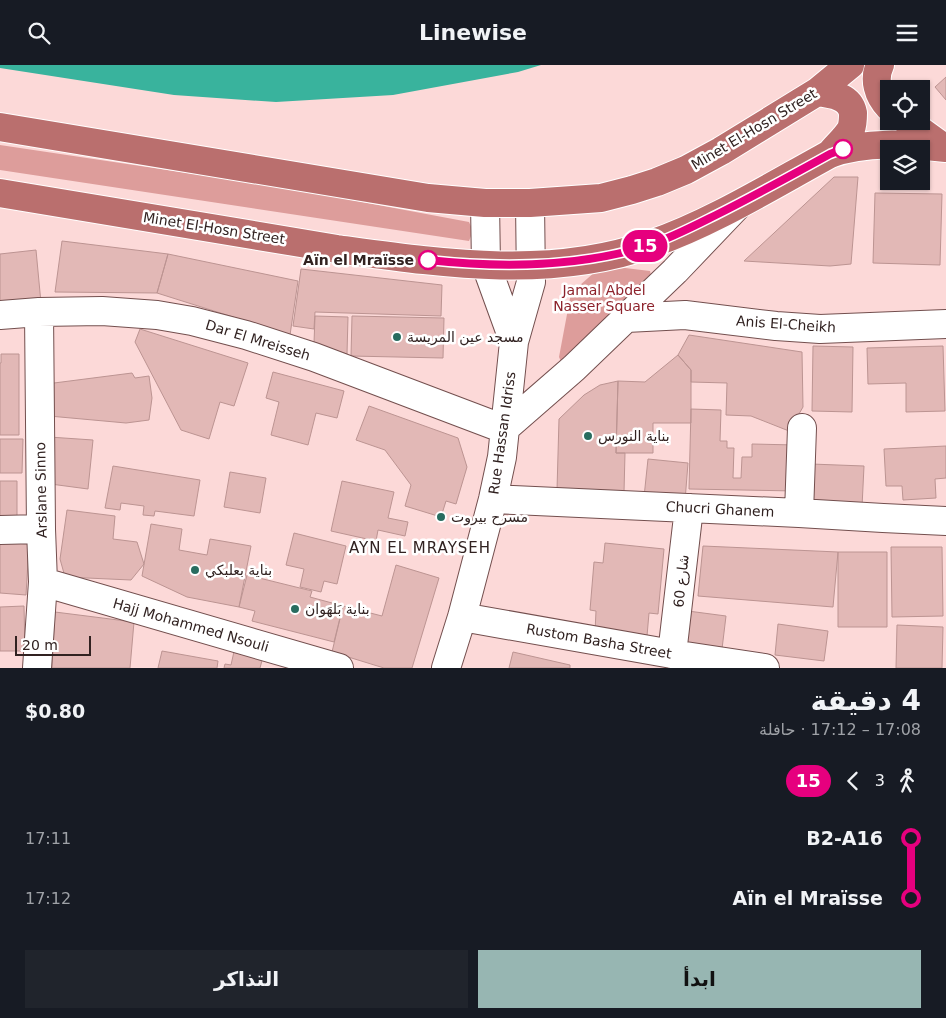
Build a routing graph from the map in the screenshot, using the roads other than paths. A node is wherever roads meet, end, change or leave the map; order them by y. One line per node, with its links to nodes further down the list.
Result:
1 (850, 65): 3 (highway, Minet El-Hosn Street)
2 (880, 65): 4 (highway)
3 (817, 92): 8 (highway); 11 (highway, Minet El-Hosn Street)
4 (880, 92)
5 (0, 127): 10 (highway, Minet El-Hosn Street)
6 (920, 130): 7 (highway)
7 (945, 148): 8 (highway, Minet El-Hosn Street)
8 (830, 154): 12 (highway, Minet El-Hosn Street)
9 (0, 193): 13 (highway, Minet El-Hosn Street)
10 (485, 203): 11 (highway, Minet El-Hosn Street); 13 (street)
11 (530, 203): 14 (street, Rue Hassan Idriss)
12 (740, 203): 14 (highway, Minet El-Hosn Street); 17 (street)
13 (486, 265): 14 (highway, Minet El-Hosn Street); 19 (street)
14 (530, 265): 19 (street, Rue Hassan Idriss)
15 (39, 312): 16 (street, Dar El Mreisseh); 20 (street, Dar El Mreisseh); 26 (street, Arslane Sinno)
16 (0, 315)
17 (626, 318): 18 (street, Anis El-Cheikh); 20 (street)
18 (946, 324)
19 (514, 342): 20 (street, Rue Hassan Idriss)
20 (504, 429): 22 (street, Rue Hassan Idriss)
21 (802, 429): 24 (street)
22 (493, 499): 23 (street, Chucri Ghanem); 29 (street, Rue Hassan Idriss)
23 (689, 508): 24 (street, Chucri Ghanem); 30 (street, شارع 60)
24 (799, 513): 25 (street, Chucri Ghanem)
25 (946, 521)
26 (40, 529): 27 (street); 28 (street, Arslane Sinno)
27 (0, 530)
28 (43, 582): 31 (street, Arslane Sinno); 32 (street, Hajj Mohammed Nsouli)
29 (462, 617): 30 (street, Rustom Basha Street); 33 (street, Rue Hassan Idriss)
30 (672, 654): 34 (street, Rustom Basha Street)
31 (36, 668)
32 (339, 668)
33 (446, 668)
34 (765, 668)

